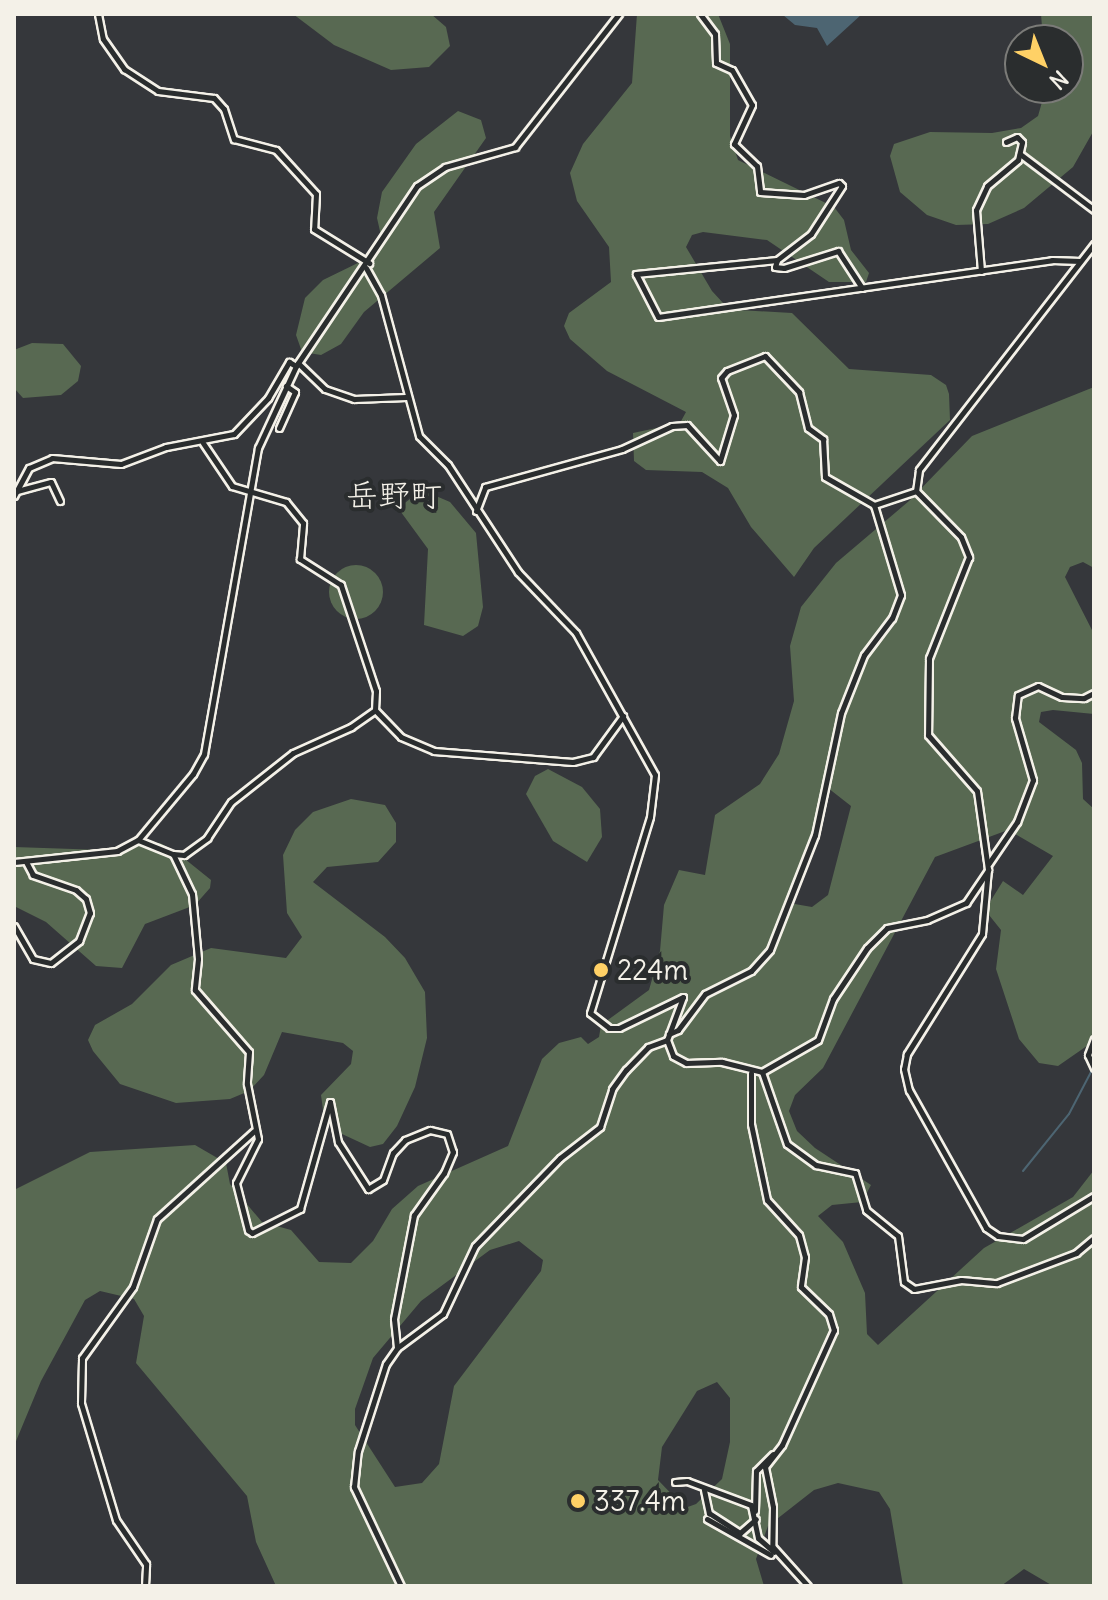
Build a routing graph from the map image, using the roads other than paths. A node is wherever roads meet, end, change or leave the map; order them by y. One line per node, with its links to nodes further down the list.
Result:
1 (98, 14): 10 (street)
2 (619, 14): 10 (street)
3 (700, 14): 8 (street)
4 (1006, 142): 5 (street)
5 (1020, 154): 6 (street); 11 (street)
6 (1094, 210)
7 (1094, 244): 9 (street)
8 (777, 260): 12 (street); 12 (street)
9 (1081, 261): 11 (street); 18 (street)
10 (367, 266): 13 (street); 15 (street)
11 (981, 271): 12 (street)
12 (862, 288)
13 (297, 364): 14 (street); 15 (street); 17 (street)
14 (286, 386): 16 (street); 19 (street)
15 (406, 397): 23 (street)
16 (279, 428)
17 (203, 443): 19 (street); 20 (street)
18 (916, 491): 22 (street); 31 (street)
19 (250, 492): 25 (street); 27 (street)
20 (15, 494): 21 (street)
21 (60, 501)
22 (874, 505): 23 (street); 33 (street)
23 (476, 511): 26 (street)
24 (1094, 693): 31 (street)
25 (375, 710): 26 (street); 28 (street)
26 (623, 716): 33 (street)
27 (138, 840): 28 (street); 30 (street)
28 (173, 854): 38 (street)
29 (14, 862): 30 (street)
30 (26, 862): 32 (street)
31 (988, 866): 36 (street); 39 (street)
32 (14, 926)
33 (668, 1037): 37 (street); 41 (street)
34 (1094, 1039): 35 (street)
35 (1094, 1068)
36 (762, 1072): 37 (street); 40 (street)
37 (751, 1073): 42 (street)
38 (254, 1130): 41 (street); 49 (street)
39 (1094, 1196)
40 (1094, 1238)
41 (397, 1348): 50 (street)
42 (777, 1452): 45 (street); 48 (street)
43 (675, 1482): 44 (street)
44 (704, 1490): 45 (street); 47 (street)
45 (755, 1511): 47 (street)
46 (707, 1519): 48 (street)
47 (757, 1519): 48 (street)
48 (775, 1553): 51 (street)
49 (145, 1586)
50 (401, 1586)
51 (808, 1586)

